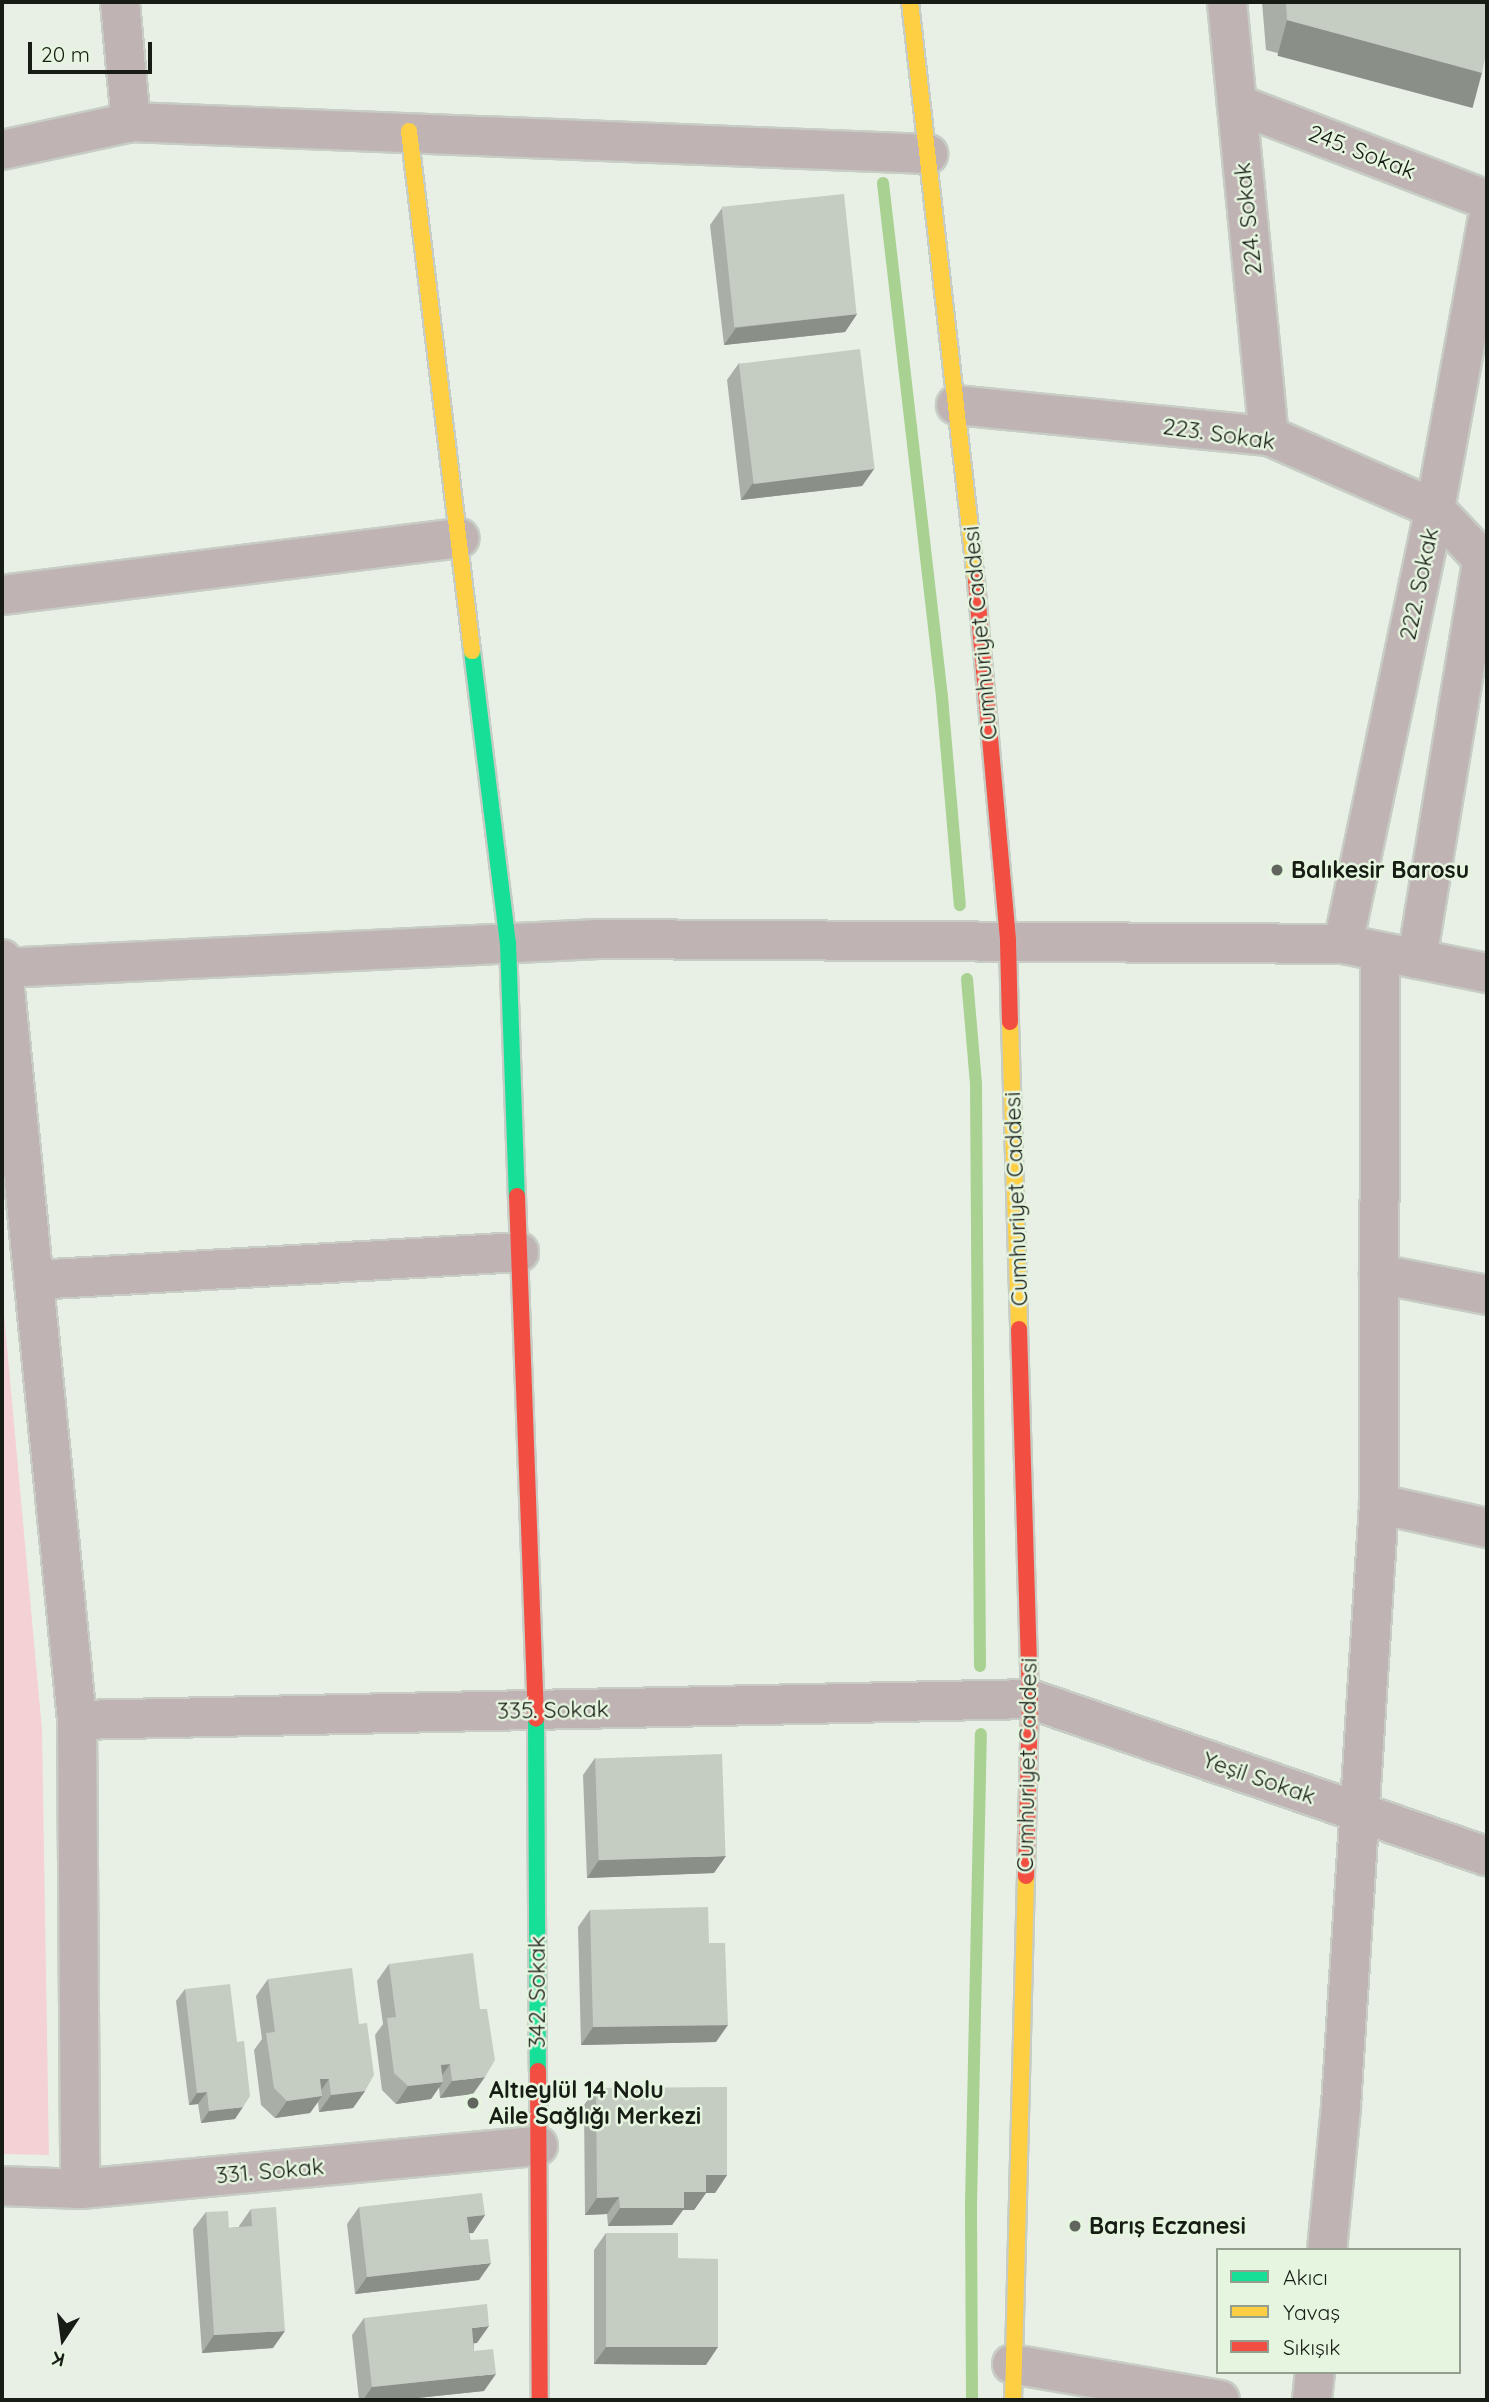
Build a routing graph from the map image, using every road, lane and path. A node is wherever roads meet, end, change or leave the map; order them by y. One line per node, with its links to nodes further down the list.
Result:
1 (120, 2): 5 (street)
2 (910, 2): 8 (street, Cumhuriyet Caddesi)
3 (1227, 2): 4 (street, 224. Sokak)
4 (1237, 104): 9 (street, 245. Sokak); 12 (street, 224. Sokak)
5 (131, 122): 6 (street); 7 (street)
6 (409, 131): 8 (street); 14 (street, 342. Sokak)
7 (2, 150)
8 (928, 154): 11 (street, Cumhuriyet Caddesi)
9 (1487, 200)
10 (1486, 239): 13 (street, 222. Sokak)
11 (956, 405): 12 (street, 223. Sokak); 17 (street, Cumhuriyet Caddesi)
12 (1269, 436): 13 (street, 223. Sokak)
13 (1435, 509): 15 (street, 223. Sokak); 19 (street, 222. Sokak)
14 (459, 538): 16 (street); 18 (street, 342. Sokak)
15 (1485, 563): 21 (street)
16 (2, 595)
17 (1008, 942): 18 (street); 19 (street); 30 (street, Cumhuriyet Caddesi)
18 (508, 943): 22 (street); 24 (street, 342. Sokak)
19 (1343, 944): 20 (street)
20 (1380, 952): 21 (street); 25 (street)
21 (1417, 959): 23 (street)
22 (3, 963): 26 (street)
23 (1487, 973)
24 (519, 1252): 26 (street); 31 (street, 342. Sokak)
25 (1379, 1274): 27 (street); 28 (street)
26 (34, 1280): 32 (street)
27 (1487, 1295)
28 (1379, 1504): 29 (street); 33 (street)
29 (1487, 1528)
30 (1030, 1699): 31 (street, 335. Sokak); 33 (street, Yeşil Sokak); 40 (street, Cumhuriyet Caddesi)
31 (536, 1710): 32 (street, 335. Sokak); 35 (street, 342. Sokak)
32 (77, 1720): 37 (street)
33 (1357, 1812): 34 (street, Yeşil Sokak); 38 (street)
34 (1487, 1856)
35 (538, 2146): 37 (street, 331. Sokak); 41 (street, 342. Sokak)
36 (2, 2186): 37 (street, 331. Sokak)
37 (80, 2189)
38 (1327, 2248)
39 (1315, 2374): 43 (street)
40 (1012, 2382): 42 (street)
41 (540, 2400)
42 (1220, 2400)
43 (1312, 2400)

